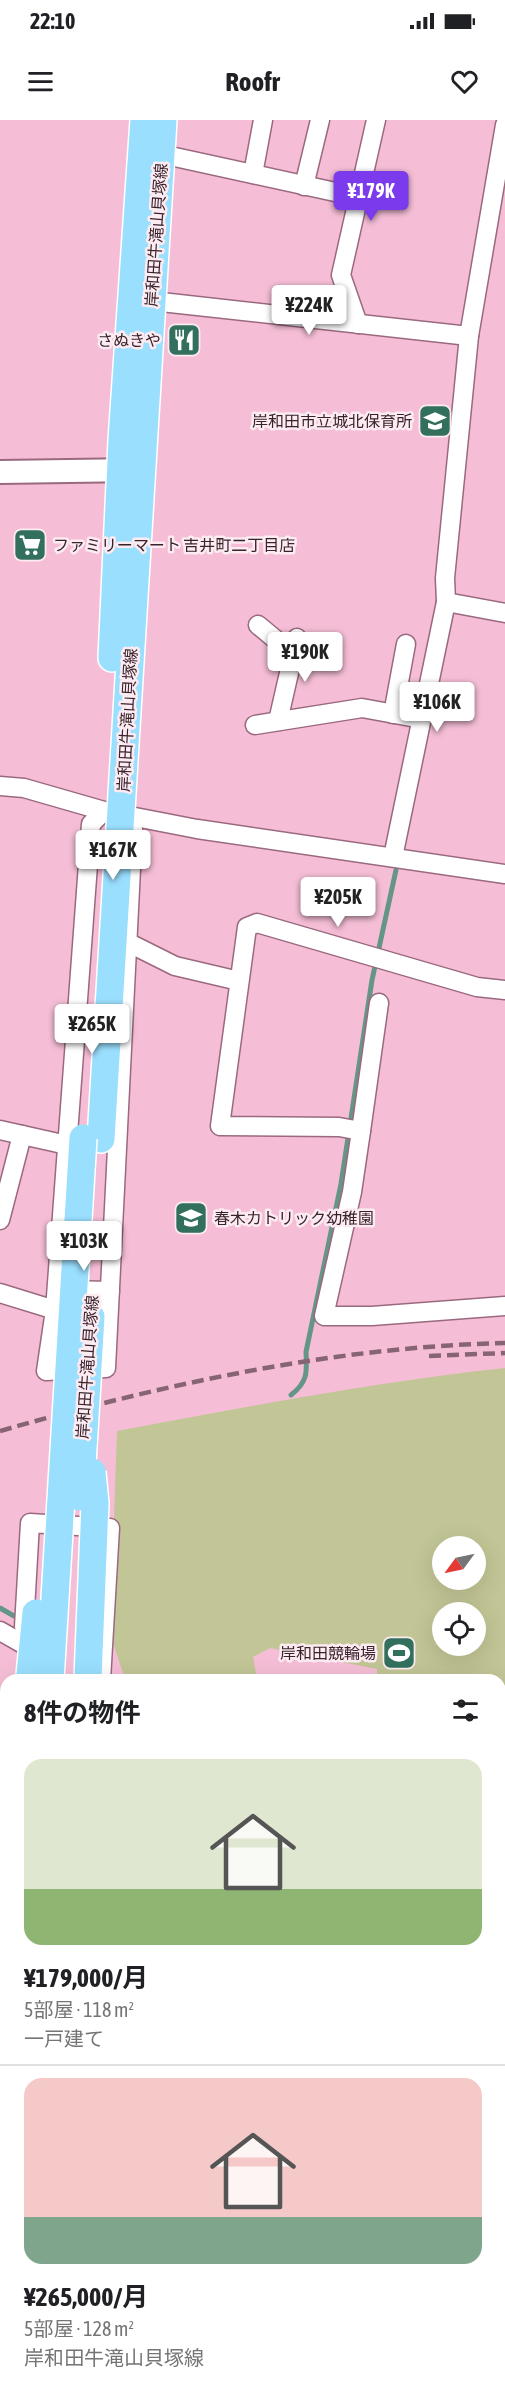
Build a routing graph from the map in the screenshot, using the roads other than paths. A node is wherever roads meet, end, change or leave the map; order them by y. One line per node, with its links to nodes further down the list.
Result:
1 (144, 120): 15 (main road, 岸和田牛滝山貝塚線)
2 (163, 120): 7 (main road, 岸和田牛滝山貝塚線)
3 (263, 120): 8 (street)
4 (320, 120): 10 (street)
5 (376, 120): 11 (street)
6 (505, 125): 9 (street)
7 (161, 154): 8 (street); 12 (main road, 岸和田牛滝山貝塚線)
8 (253, 174): 10 (street)
9 (501, 182): 14 (street)
10 (304, 186): 11 (street)
11 (358, 197): 13 (street)
12 (152, 301): 13 (street); 15 (main road, 岸和田牛滝山貝塚線)
13 (358, 324): 14 (street)
14 (469, 336): 17 (street)
15 (131, 470): 16 (street); 26 (main road, 岸和田牛滝山貝塚線)
16 (0, 472)
17 (446, 602): 18 (street); 22 (street)
18 (505, 613)
19 (258, 625): 23 (street)
20 (406, 644): 21 (street)
21 (393, 714): 22 (street); 23 (street)
22 (422, 719): 27 (street)
23 (278, 721): 24 (street)
24 (255, 725)
25 (0, 786): 26 (street)
26 (113, 812): 27 (street); 29 (street); 36 (main road, 岸和田牛滝山貝塚線)
27 (393, 857): 28 (street)
28 (505, 874)
29 (129, 942): 30 (street); 39 (street)
30 (239, 981): 31 (street); 34 (street)
31 (505, 990)
32 (379, 1002): 34 (street)
33 (0, 1130): 35 (street)
34 (362, 1131): 41 (street)
35 (22, 1135): 36 (street); 37 (street)
36 (84, 1141): 38 (street); 43 (main road, 岸和田牛滝山貝塚線, bridge)
37 (0, 1220)
38 (57, 1289): 39 (street); 42 (street)
39 (110, 1291): 42 (street)
40 (0, 1293): 42 (street)
41 (505, 1306)
42 (55, 1310)
43 (75, 1401): 47 (main road, 岸和田牛滝山貝塚線, bridge); 48 (main road, 岸和田牛滝山貝塚線, bridge)
44 (0, 1631): 45 (street)
45 (23, 1644): 46 (street); 49 (street)
46 (32, 1674)
47 (34, 1674)
48 (86, 1674)
49 (87, 1674)

